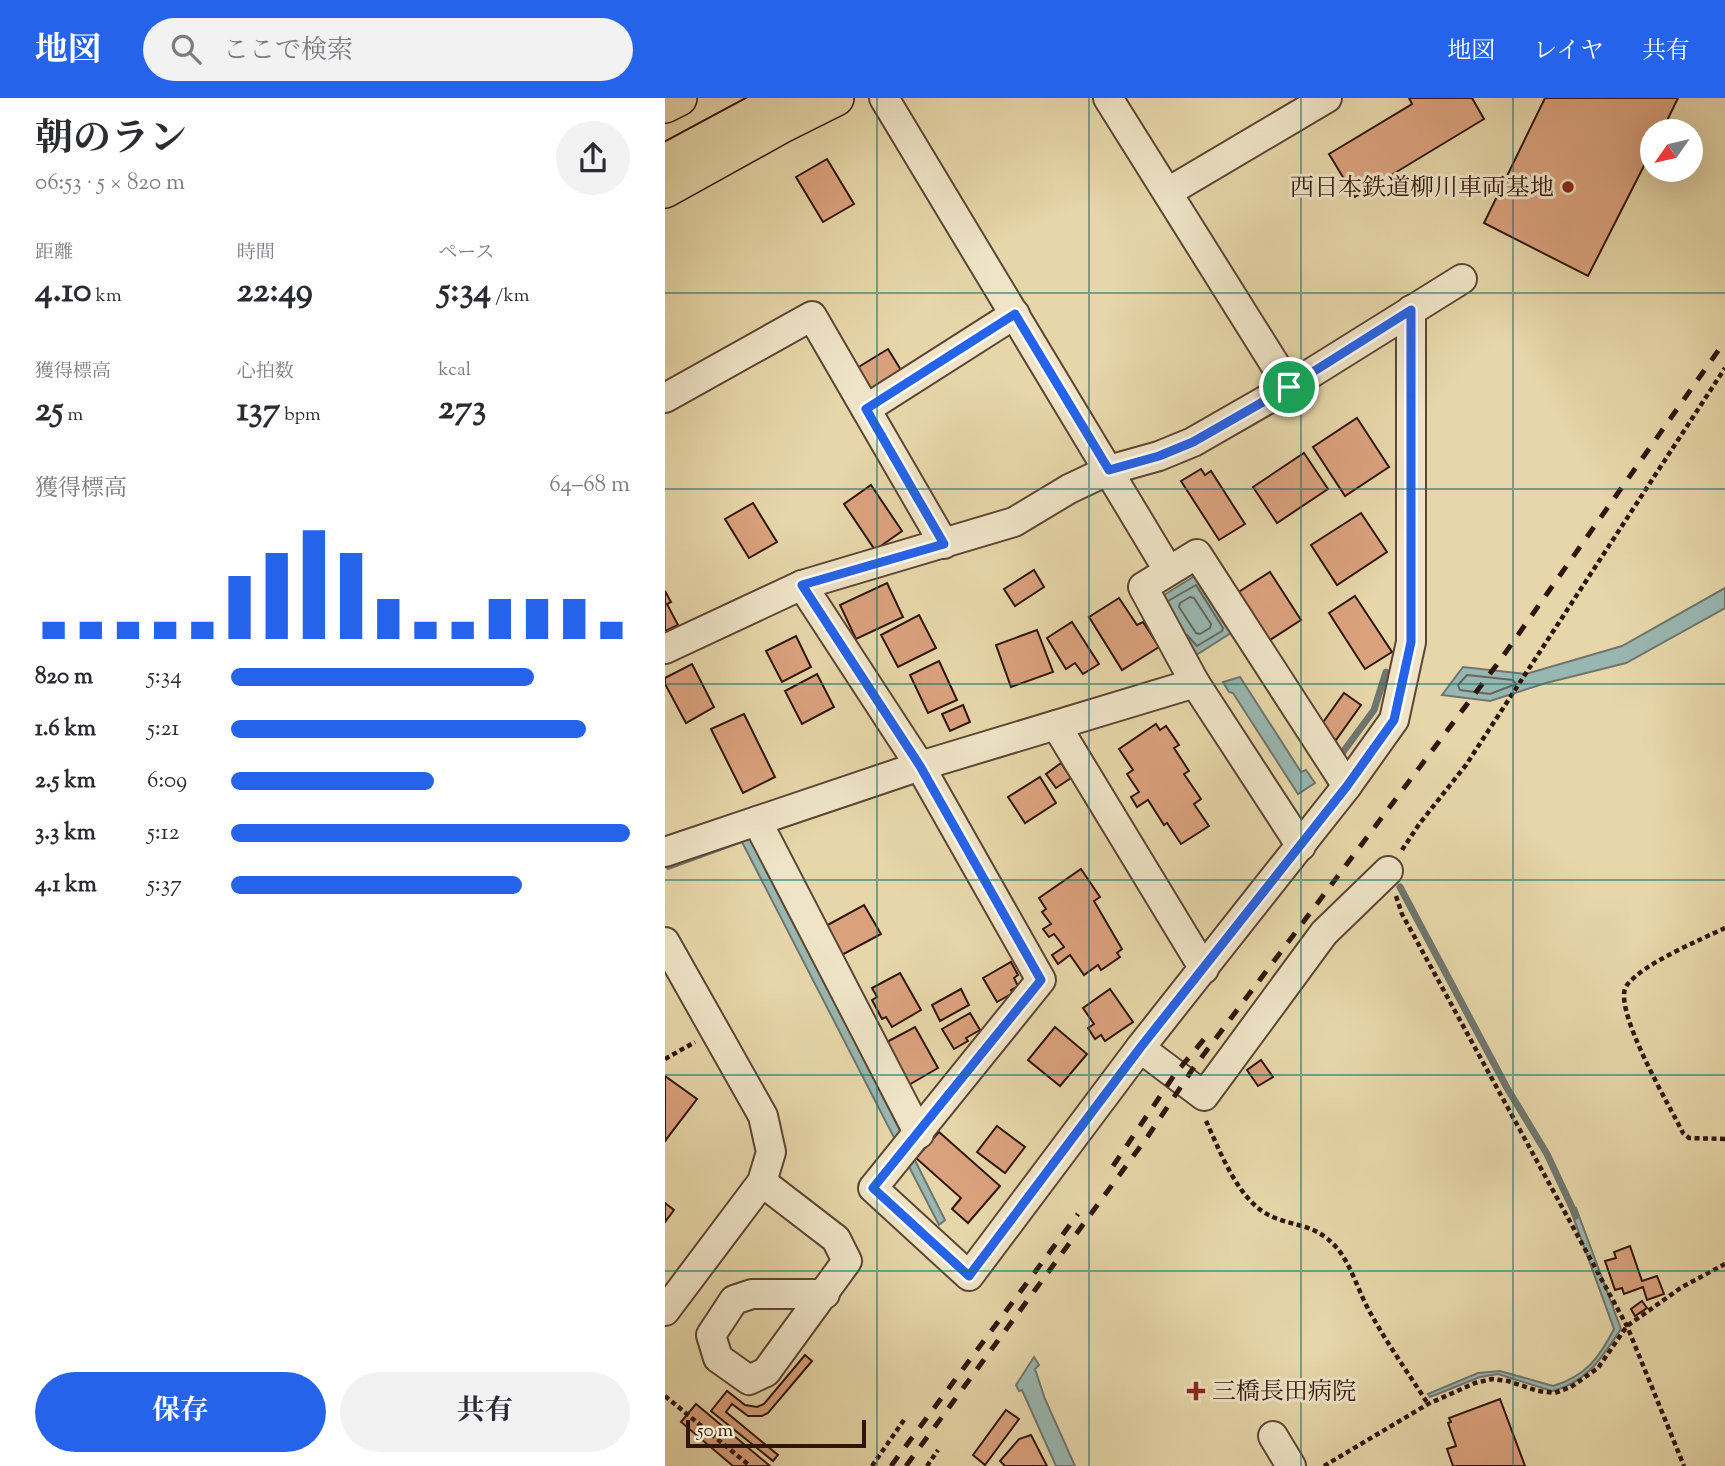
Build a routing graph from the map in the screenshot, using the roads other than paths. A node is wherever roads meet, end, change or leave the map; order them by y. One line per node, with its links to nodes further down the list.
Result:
1 (678, 98): 7 (main road)
2 (788, 98): 8 (highway)
3 (836, 98): 9 (main road)
4 (884, 98): 13 (street)
5 (1108, 98): 10 (street)
6 (1327, 98): 10 (street)
7 (665, 106)
8 (665, 164)
9 (665, 190)
10 (1167, 192): 14 (street)
11 (1462, 279): 12 (street)
12 (1411, 310): 14 (street); 25 (street)
13 (1015, 314): 16 (street); 17 (street)
14 (1289, 387): 17 (street)
15 (665, 398): 16 (street)
16 (866, 409): 18 (street)
17 (1109, 470): 18 (street); 19 (street)
18 (944, 544): 20 (street)
19 (1168, 570): 22 (street); 25 (street)
20 (802, 585): 21 (street); 24 (street)
21 (665, 649)
22 (1195, 684): 23 (street); 27 (street)
23 (1056, 725): 24 (street); 31 (street)
24 (920, 766): 26 (street); 33 (street)
25 (1347, 786): 27 (street)
26 (757, 821): 28 (street); 33 (street)
27 (1301, 846): 31 (street)
28 (665, 852)
29 (1388, 871): 32 (street)
30 (665, 942): 34 (street)
31 (1204, 969): 32 (street)
32 (1140, 1048): 33 (street)
33 (919, 1134)
34 (762, 1182): 35 (street); 36 (street)
35 (825, 1294)
36 (665, 1311)
37 (1273, 1436): 38 (street)
38 (1291, 1466)

